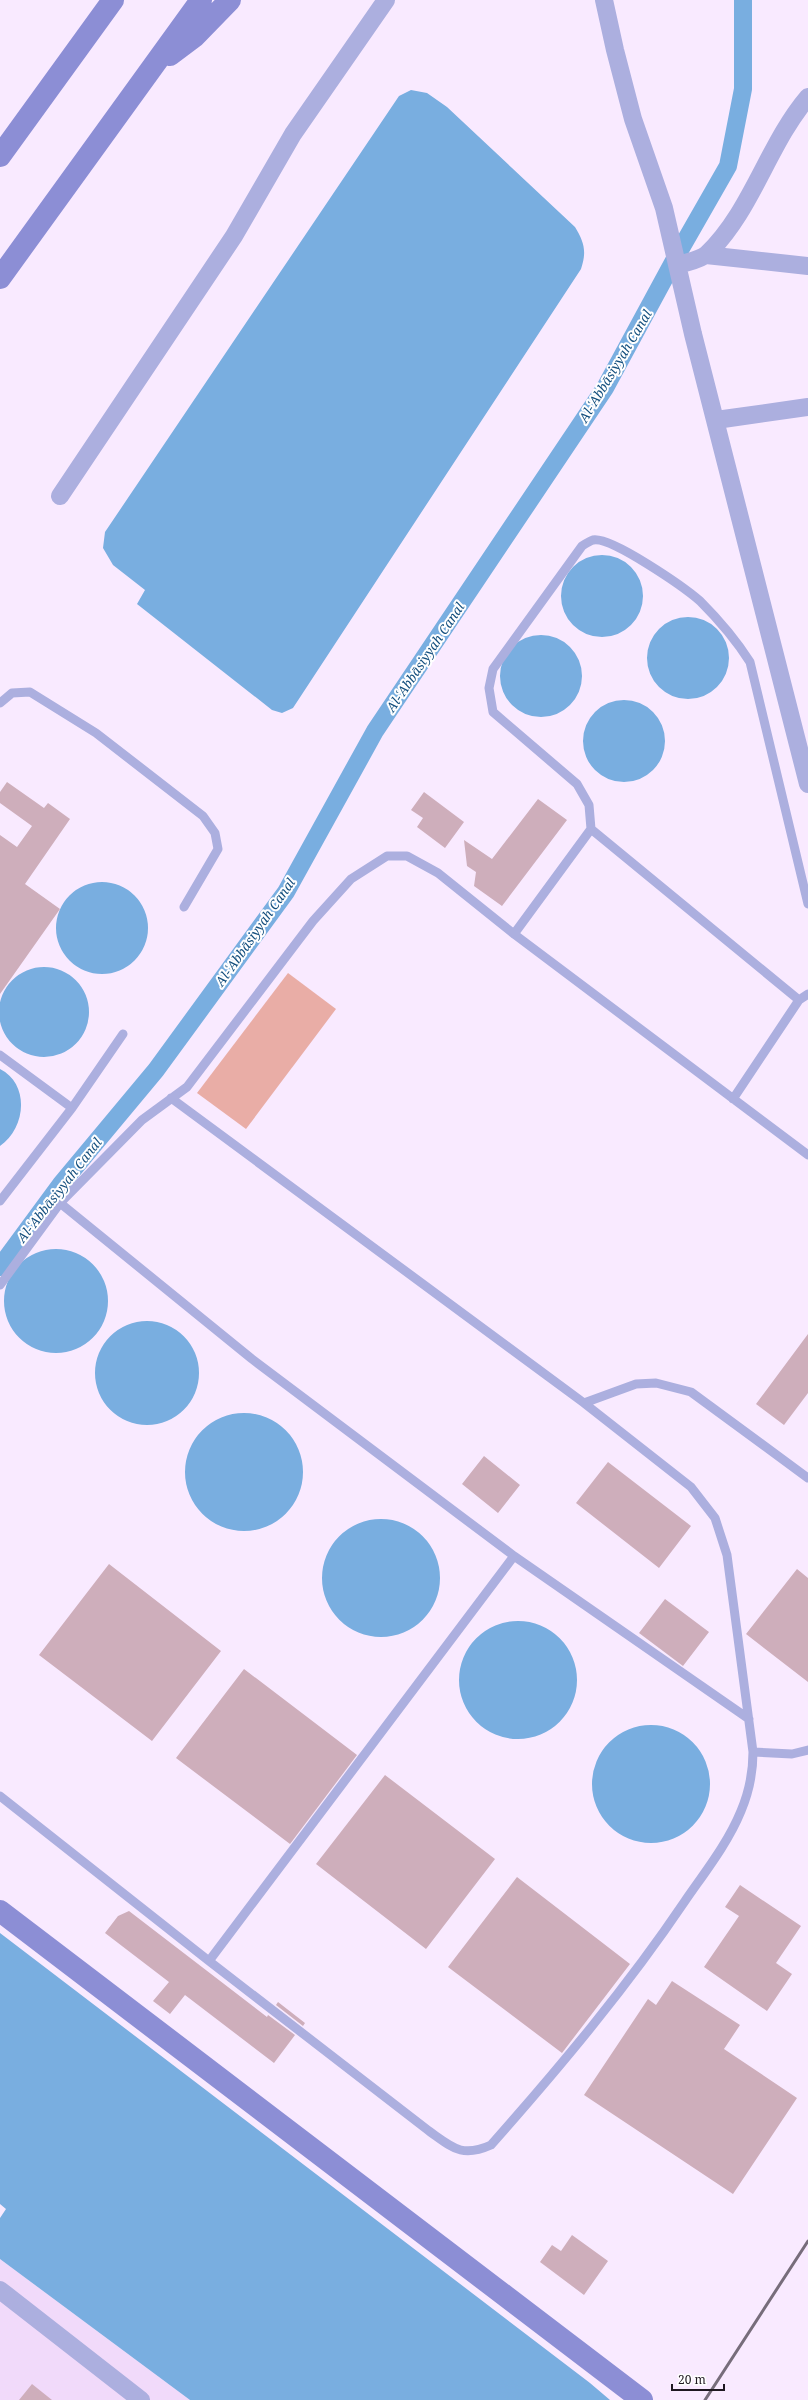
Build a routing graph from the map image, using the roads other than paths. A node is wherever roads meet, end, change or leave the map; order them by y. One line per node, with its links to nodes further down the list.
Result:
1 (113, 0): 8 (main road)
2 (201, 0): 6 (main road)
3 (230, 0): 6 (main road)
4 (386, 0): 15 (street)
5 (604, 0): 10 (street)
6 (156, 65): 12 (main road)
7 (808, 97): 9 (street)
8 (0, 156)
9 (706, 255): 10 (street); 11 (street)
10 (678, 262): 14 (street)
11 (808, 266)
12 (0, 278)
13 (808, 407): 14 (street)
14 (716, 420): 17 (street)
15 (60, 496)
16 (0, 703): 20 (lane)
17 (808, 784)
18 (591, 829): 19 (lane); 21 (lane); 23 (lane)
19 (808, 904)
20 (184, 906)
21 (514, 934): 26 (lane); 27 (lane)
22 (808, 994): 23 (lane)
23 (798, 1000): 27 (lane)
24 (123, 1034): 28 (lane)
25 (0, 1055): 28 (lane)
26 (171, 1098): 31 (lane); 33 (lane)
27 (733, 1099): 29 (lane)
28 (72, 1108): 30 (lane)
29 (808, 1155)
30 (0, 1201)
31 (60, 1203): 32 (lane); 35 (lane)
32 (0, 1285)
33 (584, 1403): 34 (lane); 36 (lane)
34 (808, 1478)
35 (514, 1556): 36 (lane); 41 (lane)
36 (749, 1719): 38 (lane)
37 (808, 1750): 38 (lane)
38 (753, 1752): 41 (lane)
39 (0, 1796): 41 (lane)
40 (0, 1911): 44 (main road)
41 (208, 1961)
42 (0, 2290): 43 (street)
43 (141, 2400)
44 (642, 2400)

